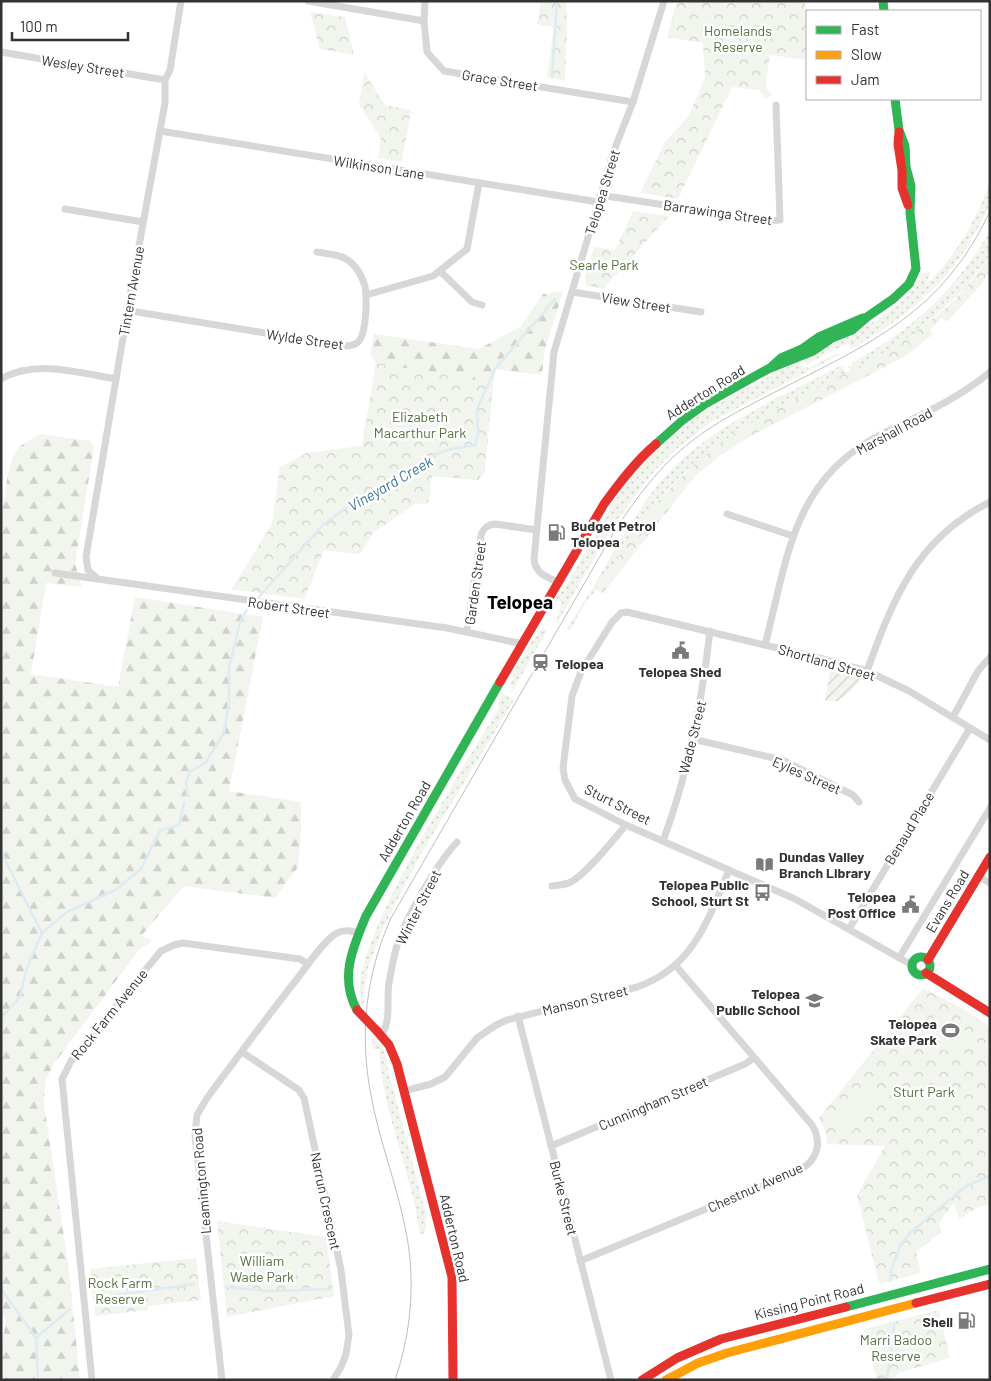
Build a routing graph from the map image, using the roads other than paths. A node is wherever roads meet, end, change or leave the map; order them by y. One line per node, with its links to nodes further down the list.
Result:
1 (181, 1): 8 (street, Tintern Avenue)
2 (308, 1): 5 (street)
3 (425, 1): 6 (street, Grace Street)
4 (664, 1): 10 (street, Telopea Street)
5 (332, 3): 6 (street)
6 (424, 21): 10 (street, Grace Street)
7 (1, 52): 8 (street, Wesley Street)
8 (165, 80): 12 (street, Tintern Avenue)
9 (895, 100): 33 (main road, Adderton Road)
10 (633, 102): 14 (street, Telopea Street)
11 (776, 105): 14 (street, Barrawinga Street)
12 (160, 131): 13 (street, Wilkinson Lane); 16 (street, Tintern Avenue)
13 (479, 183): 14 (street, Wilkinson Lane); 18 (street)
14 (599, 199): 19 (street, Telopea Street)
15 (65, 209): 16 (street)
16 (143, 222): 22 (street, Tintern Avenue)
17 (318, 252): 20 (street, Wylde Street)
18 (440, 271): 20 (street); 21 (street)
19 (572, 292): 23 (street, View Street); 29 (street, Telopea Street)
20 (366, 295): 22 (street, Wylde Street)
21 (482, 305)
22 (131, 311): 26 (street, Tintern Avenue)
23 (701, 312)
24 (989, 374): 30 (street, Marshall Road)
25 (1, 379): 26 (street)
26 (116, 379): 32 (street, Tintern Avenue)
27 (990, 502): 39 (street)
28 (727, 514): 30 (street)
29 (537, 530): 33 (street, Telopea Street); 35 (street, Garden Street)
30 (792, 536): 37 (street, Marshall Road)
31 (55, 573): 32 (street, Robert Street)
32 (97, 578): 35 (street, Robert Street)
33 (558, 582): 36 (main road, Adderton Road)
34 (710, 631): 37 (street, Shortland Street); 42 (street, Wade Street); 46 (street, Sturt Street)
35 (468, 632): 36 (street, Robert Street)
36 (523, 644): 55 (main road, Adderton Road)
37 (766, 645): 39 (street, Shortland Street)
38 (990, 657): 40 (street)
39 (867, 671): 40 (street, Shortland Street)
40 (953, 717): 41 (street, Shortland Street)
41 (970, 728): 43 (street, Shortland Street); 54 (street, Benaud Place)
42 (693, 739): 44 (street, Eyles Street); 47 (street, Wade Street)
43 (990, 740)
44 (859, 802)
45 (990, 808): 56 (street)
46 (626, 825): 47 (street, Sturt Street); 53 (street)
47 (663, 841): 50 (street, Sturt Street)
48 (457, 842): 64 (street, Winter Street)
49 (990, 857): 51 (main road, Evans Road)
50 (729, 870): 54 (street, Sturt Street); 60 (street, Manson Street)
51 (978, 876): 52 (street); 57 (main road, Evans Road)
52 (990, 883)
53 (552, 886)
54 (849, 929): 56 (street, Sturt Street)
55 (360, 933): 58 (street, Leamington Road); 64 (main road, Adderton Road, bridge)
56 (899, 958): 59 (street, Sturt Street)
57 (928, 960): 59 (main road); 61 (main road)
58 (308, 964): 65 (street, Leamington Road); 72 (street, Rock Farm Avenue)
59 (912, 965): 61 (main road)
60 (676, 966): 63 (street, Manson Street); 66 (street, Chestnut Avenue)
61 (926, 973): 62 (main road)
62 (990, 1013)
63 (518, 1016): 67 (street, Manson Street); 68 (street, Burke Street)
64 (379, 1033): 67 (main road, Adderton Road)
65 (242, 1052): 73 (street, Leamington Road); 74 (street, Narrun Crescent)
66 (754, 1058): 68 (street, Cunningham Street); 69 (street, Chestnut Avenue)
67 (404, 1091): 75 (main road, Adderton Road)
68 (551, 1146): 69 (street, Burke Street)
69 (580, 1261): 76 (street, Burke Street)
70 (990, 1268): 77 (main road, Kissing Point Road)
71 (990, 1284): 78 (main road)
72 (92, 1380)
73 (222, 1380)
74 (333, 1380)
75 (453, 1380)
76 (611, 1380)
77 (642, 1380)
78 (666, 1380)

